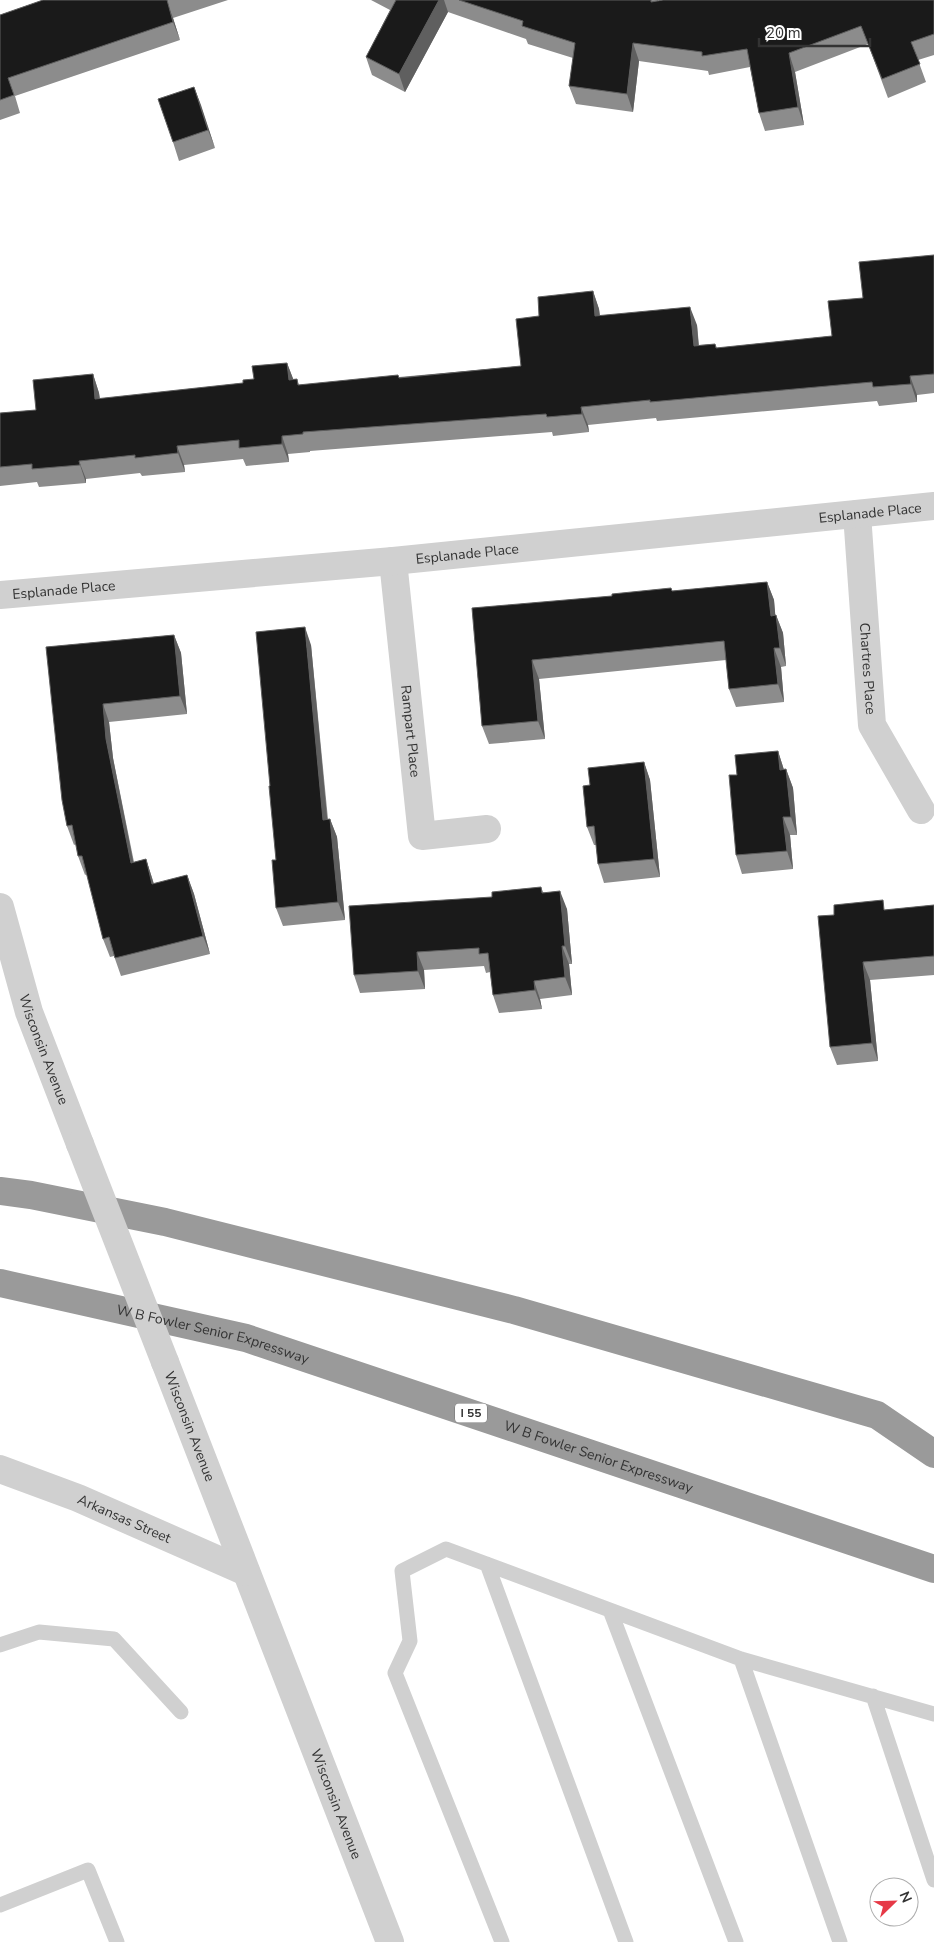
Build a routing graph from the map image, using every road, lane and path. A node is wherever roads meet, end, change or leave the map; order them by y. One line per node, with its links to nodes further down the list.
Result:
1 (934, 506): 2 (street, Esplanade Place)
2 (857, 514): 3 (street, Esplanade Place); 5 (street, Chartres Place)
3 (393, 561): 4 (street, Esplanade Place); 6 (street, Rampart Place)
4 (0, 595)
5 (922, 810)
6 (487, 829)
7 (0, 907): 16 (street, Wisconsin Avenue, bridge)
8 (0, 1191): 10 (highway)
9 (0, 1283): 15 (highway, W B Fowler Senior Expressway / I 55)
10 (877, 1415): 11 (highway); 12 (highway)
11 (934, 1430)
12 (934, 1454)
13 (0, 1469): 16 (street, Arkansas Street)
14 (487, 1564): 17 (lane); 27 (lane); 28 (lane)
15 (934, 1569)
16 (246, 1572): 26 (street, Wisconsin Avenue)
17 (610, 1610): 19 (lane); 29 (lane)
18 (0, 1645): 21 (lane)
19 (741, 1659): 20 (lane); 30 (lane)
20 (873, 1696): 22 (lane); 23 (lane)
21 (181, 1712)
22 (934, 1714)
23 (934, 1880)
24 (0, 1905): 25 (lane)
25 (118, 1942)
26 (390, 1942)
27 (502, 1942)
28 (626, 1942)
29 (736, 1942)
30 (840, 1942)

